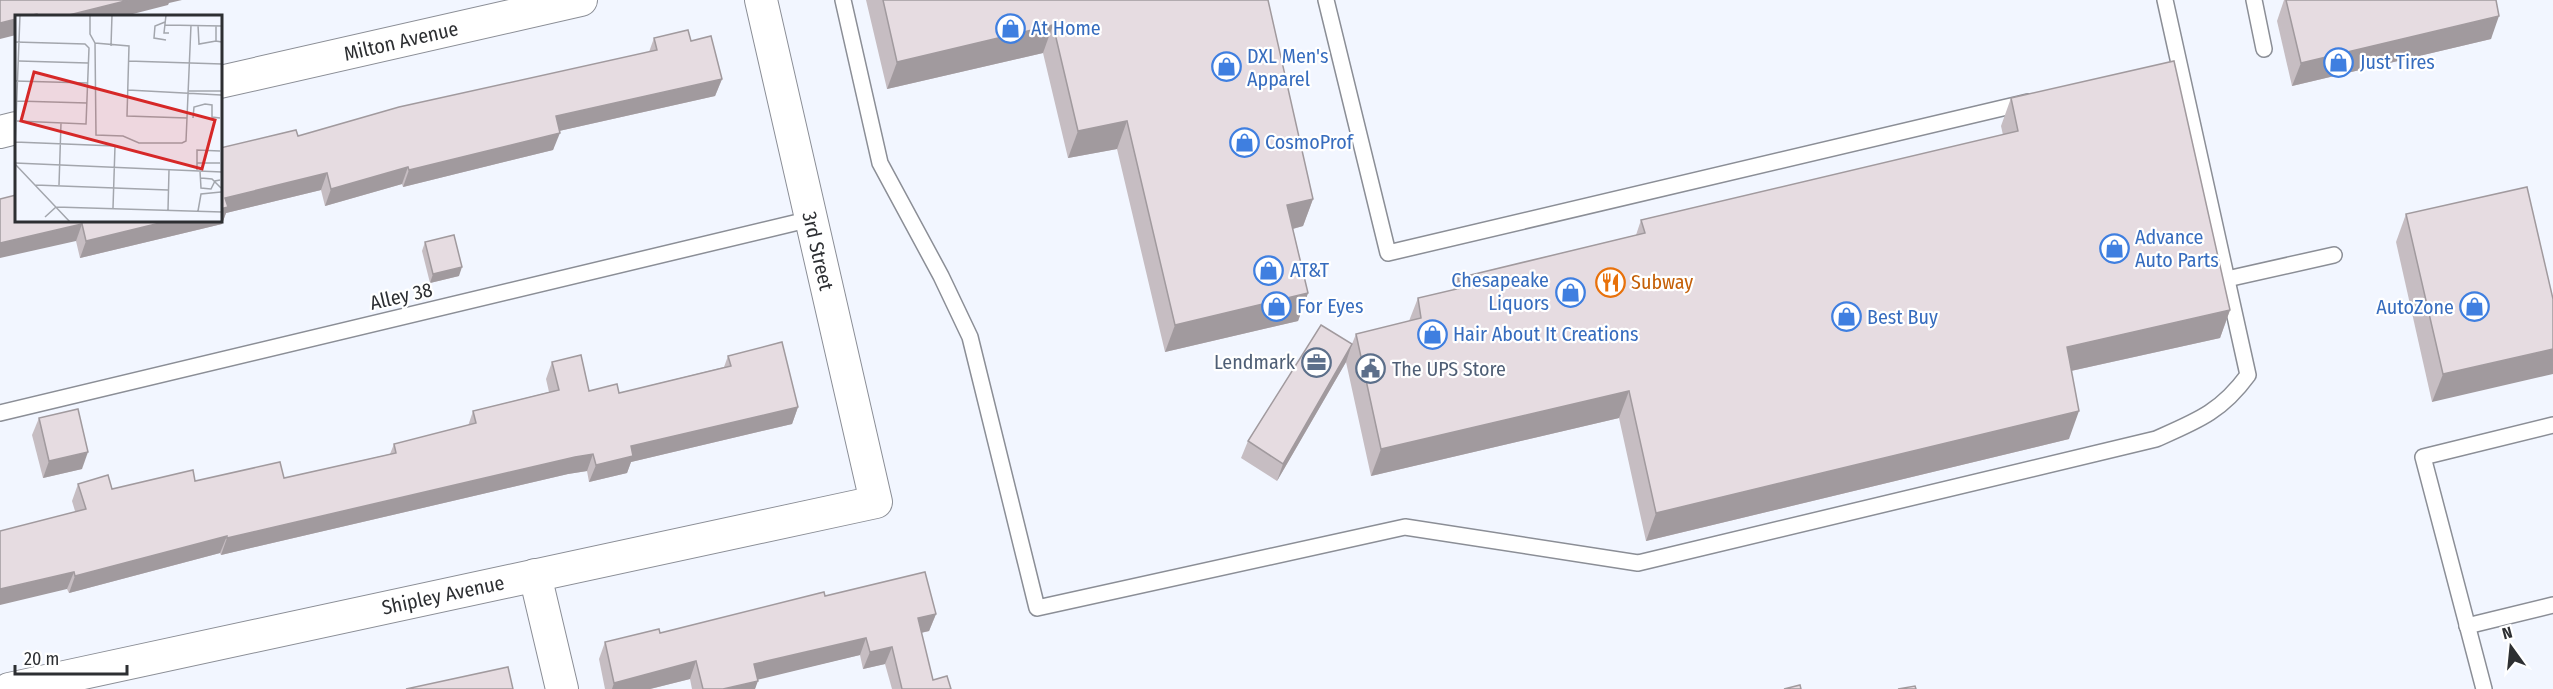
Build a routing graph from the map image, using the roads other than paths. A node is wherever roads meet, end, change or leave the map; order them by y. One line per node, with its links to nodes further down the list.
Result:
1 (580, 0): 8 (street, Milton Avenue)
2 (761, 0): 12 (street, 3rd Street)
3 (843, 0): 14 (lane)
4 (1326, 0): 9 (lane)
5 (2165, 0): 14 (lane)
6 (2254, 0): 7 (lane)
7 (2264, 49)
8 (222, 82)
9 (2038, 99)
10 (15, 128): 11 (street)
11 (0, 132)
12 (811, 219): 15 (lane, Alley 38); 17 (street, 3rd Street)
13 (2334, 255): 14 (lane)
14 (2227, 279)
15 (0, 413)
16 (2553, 425): 20 (lane)
17 (876, 502): 18 (street, Shipley Avenue)
18 (535, 575): 21 (street, Shipley Avenue); 22 (street)
19 (2553, 604): 20 (lane)
20 (2467, 626): 23 (lane)
21 (9, 689)
22 (562, 689)
23 (2484, 689)

